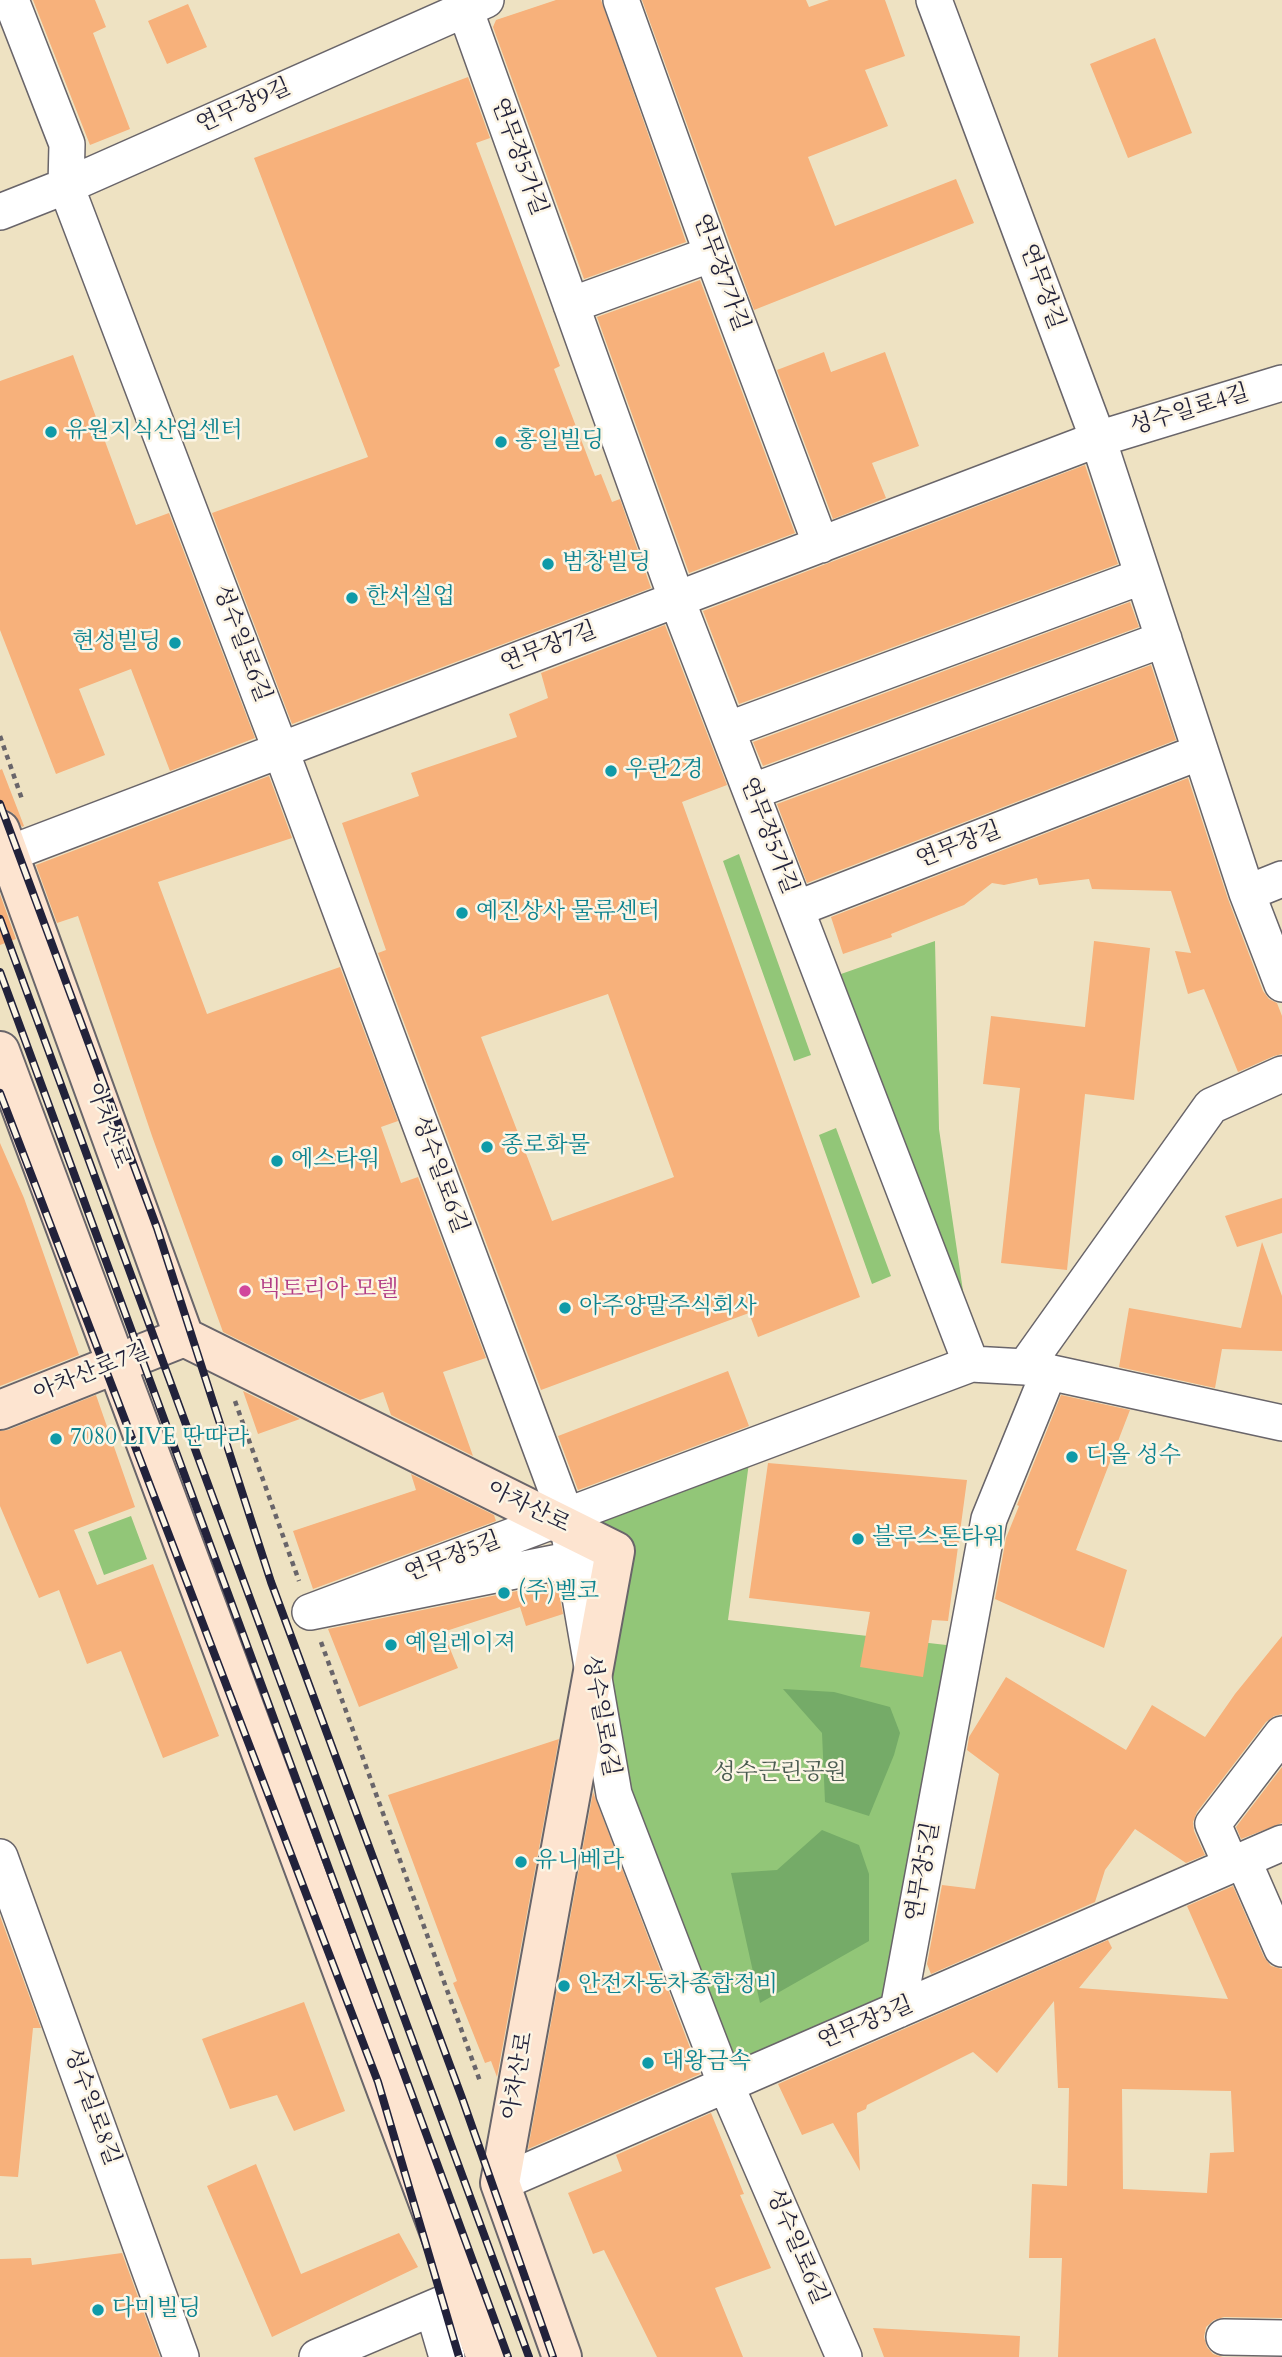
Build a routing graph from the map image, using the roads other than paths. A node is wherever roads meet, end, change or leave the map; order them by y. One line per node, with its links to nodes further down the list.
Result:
1 (11, 0): 5 (street, 성수일로6길)
2 (621, 0): 7 (street, 연무장7가길)
3 (934, 0): 10 (street, 연무장길)
4 (476, 5): 5 (street, 연무장9길); 8 (street, 연무장5가길)
5 (66, 186): 6 (street, 연무장9길); 16 (street, 성수일로6길)
6 (0, 212)
7 (712, 254): 8 (street); 11 (street, 연무장7가길)
8 (571, 305): 13 (street, 연무장5가길)
9 (1282, 383): 10 (street, 성수일로4길)
10 (1098, 439): 11 (street, 연무장7길); 12 (street, 연무장길)
11 (821, 545): 13 (street, 연무장7길)
12 (1143, 576): 14 (street, 연무장길); 15 (street)
13 (677, 600): 15 (street, 연무장5가길); 16 (street, 연무장7길)
14 (1164, 639): 17 (street, 연무장길); 18 (street)
15 (727, 730): 18 (street, 연무장5가길)
16 (281, 751): 19 (street, 연무장7길); 32 (street, 성수일로6길)
17 (1200, 752): 21 (street, 연무장길); 22 (street, 연무장길)
18 (751, 792): 22 (street, 연무장5가길)
19 (12, 846): 26 (main road, 아차산로)
20 (1282, 879): 21 (street)
21 (1247, 893): 23 (street, 연무장길)
22 (796, 909): 28 (street, 연무장5가길)
23 (1282, 984)
24 (0, 1051): 27 (main road)
25 (1282, 1074): 29 (street)
26 (184, 1337): 27 (main road, 아차산로7길); 33 (main road, 아차산로)
27 (116, 1364): 30 (main road, 아차산로7길); 42 (main road)
28 (971, 1364): 29 (street, 연무장5길); 32 (street, 연무장5길)
29 (1037, 1369): 31 (street, 연무장5길); 39 (street, 연무장5길)
30 (0, 1410)
31 (1282, 1423)
32 (566, 1516): 33 (street, 연무장5길); 40 (street, 성수일로6길)
33 (615, 1551): 41 (main road, 아차산로)
34 (1282, 1734): 37 (street)
35 (1282, 1843): 37 (street, 연무장3길)
36 (0, 1857): 45 (street, 성수일로8길)
37 (1237, 1863): 38 (street); 39 (street, 연무장3길)
38 (1282, 1949)
39 (898, 2010): 40 (street, 연무장3길)
40 (726, 2085): 41 (street, 연무장3길); 50 (street, 성수일로6길)
41 (500, 2183): 49 (main road, 아차산로)
42 (448, 2302): 46 (street); 47 (street); 48 (main road)
43 (1224, 2337): 44 (street)
44 (1282, 2338)
45 (181, 2357)
46 (317, 2357)
47 (447, 2357)
48 (486, 2357)
49 (562, 2357)
50 (844, 2357)

